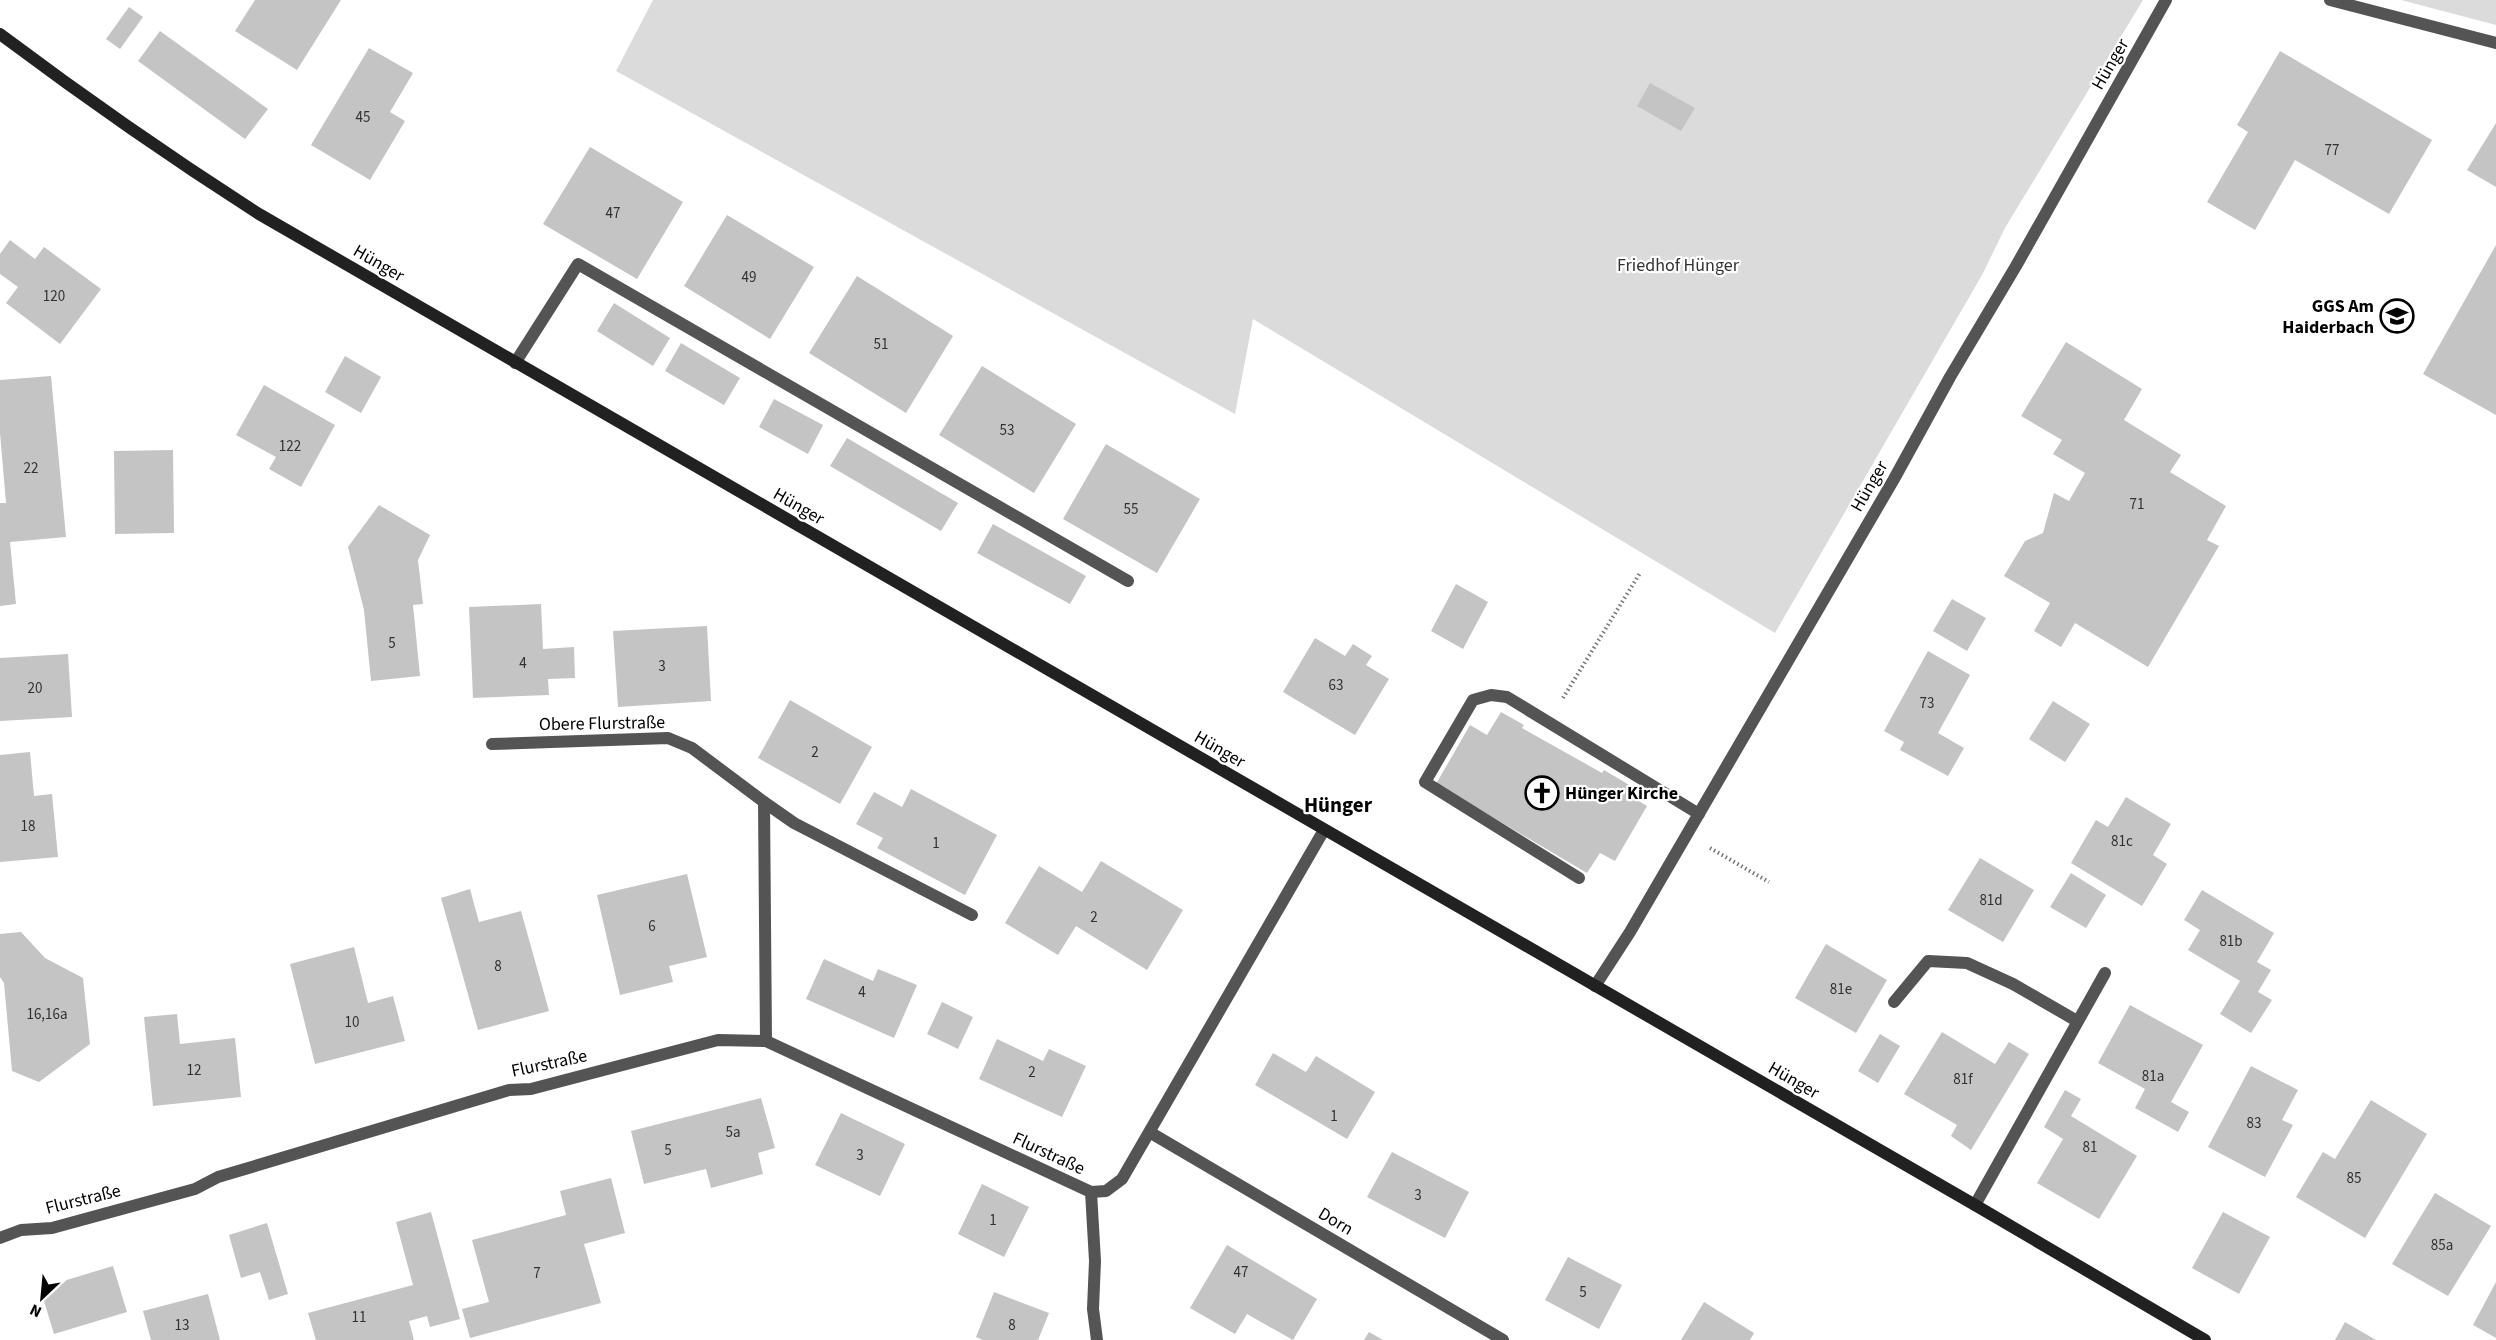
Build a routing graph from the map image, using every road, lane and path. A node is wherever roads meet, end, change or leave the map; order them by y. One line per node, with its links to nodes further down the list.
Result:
1 (2166, 0): 11 (street, Hünger)
2 (2330, 0): 4 (street)
3 (0, 34): 5 (main road, Hünger)
4 (2496, 43)
5 (515, 363): 7 (street); 12 (main road, Hünger)
6 (1640, 573): 8 (path)
7 (1128, 582)
8 (1548, 722): 11 (street); 14 (street)
9 (492, 744): 10 (street, Obere Flurstraße)
10 (764, 802): 16 (street, Obere Flurstraße); 21 (street)
11 (1699, 814): 13 (street, Hünger)
12 (1324, 830): 18 (main road, Hünger); 22 (street)
13 (1688, 835): 15 (path); 18 (street, Hünger)
14 (1580, 878)
15 (1768, 882)
16 (972, 915)
17 (2105, 973): 20 (street)
18 (1595, 987): 24 (main road, Hünger)
19 (1894, 1002): 20 (street)
20 (2077, 1021): 24 (street)
21 (766, 1041): 23 (street, Flurstraße); 25 (street, Flurstraße)
22 (1151, 1133): 23 (street); 27 (street, Dorn)
23 (1091, 1192): 26 (street)
24 (1975, 1205): 28 (main road, Hünger)
25 (0, 1238)
26 (1097, 1340)
27 (1503, 1340)
28 (2205, 1340)

